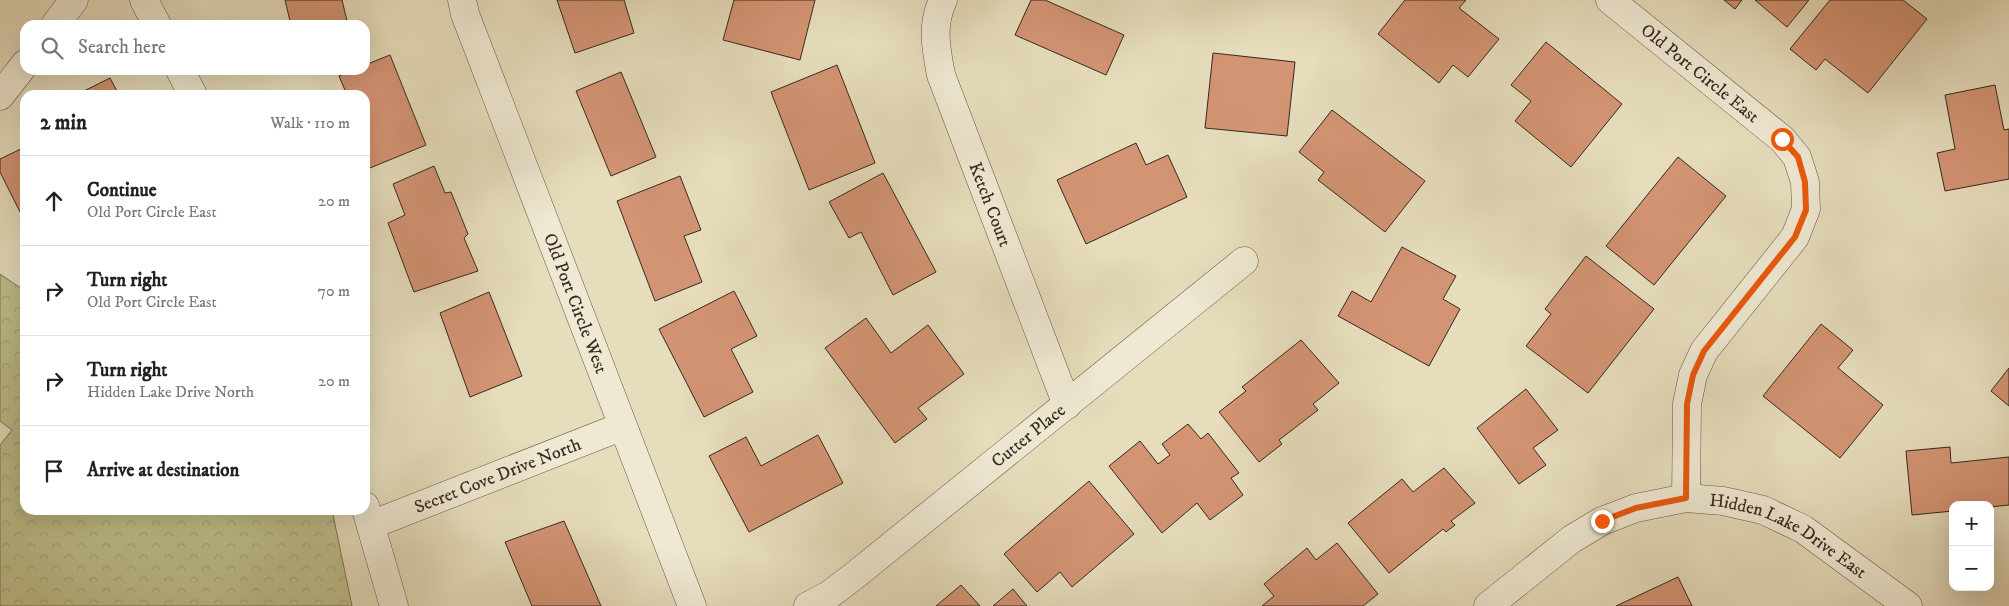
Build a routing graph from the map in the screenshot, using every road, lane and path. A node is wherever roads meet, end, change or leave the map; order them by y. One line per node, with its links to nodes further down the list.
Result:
1 (74, 0): 6 (street)
2 (144, 0): 7 (street)
3 (462, 0): 14 (street, Old Port Circle West)
4 (943, 0): 13 (street, Ketch Court)
5 (1610, 0): 15 (street, Old Port Circle East)
6 (59, 20)
7 (154, 20)
8 (20, 70): 11 (street)
9 (183, 75): 10 (street)
10 (190, 90)
11 (0, 96)
12 (1244, 261): 13 (street, Cutter Place)
13 (1067, 405): 20 (street, Cutter Place)
14 (623, 426): 16 (street, Secret Cove Drive North); 19 (street, Old Port Circle West)
15 (1686, 498): 21 (street, Hidden Lake Drive East); 22 (street, Hidden Lake Drive East)
16 (370, 514)
17 (368, 515): 18 (street)
18 (394, 606)
19 (692, 606)
20 (808, 606)
21 (1488, 606)
22 (1908, 606)

